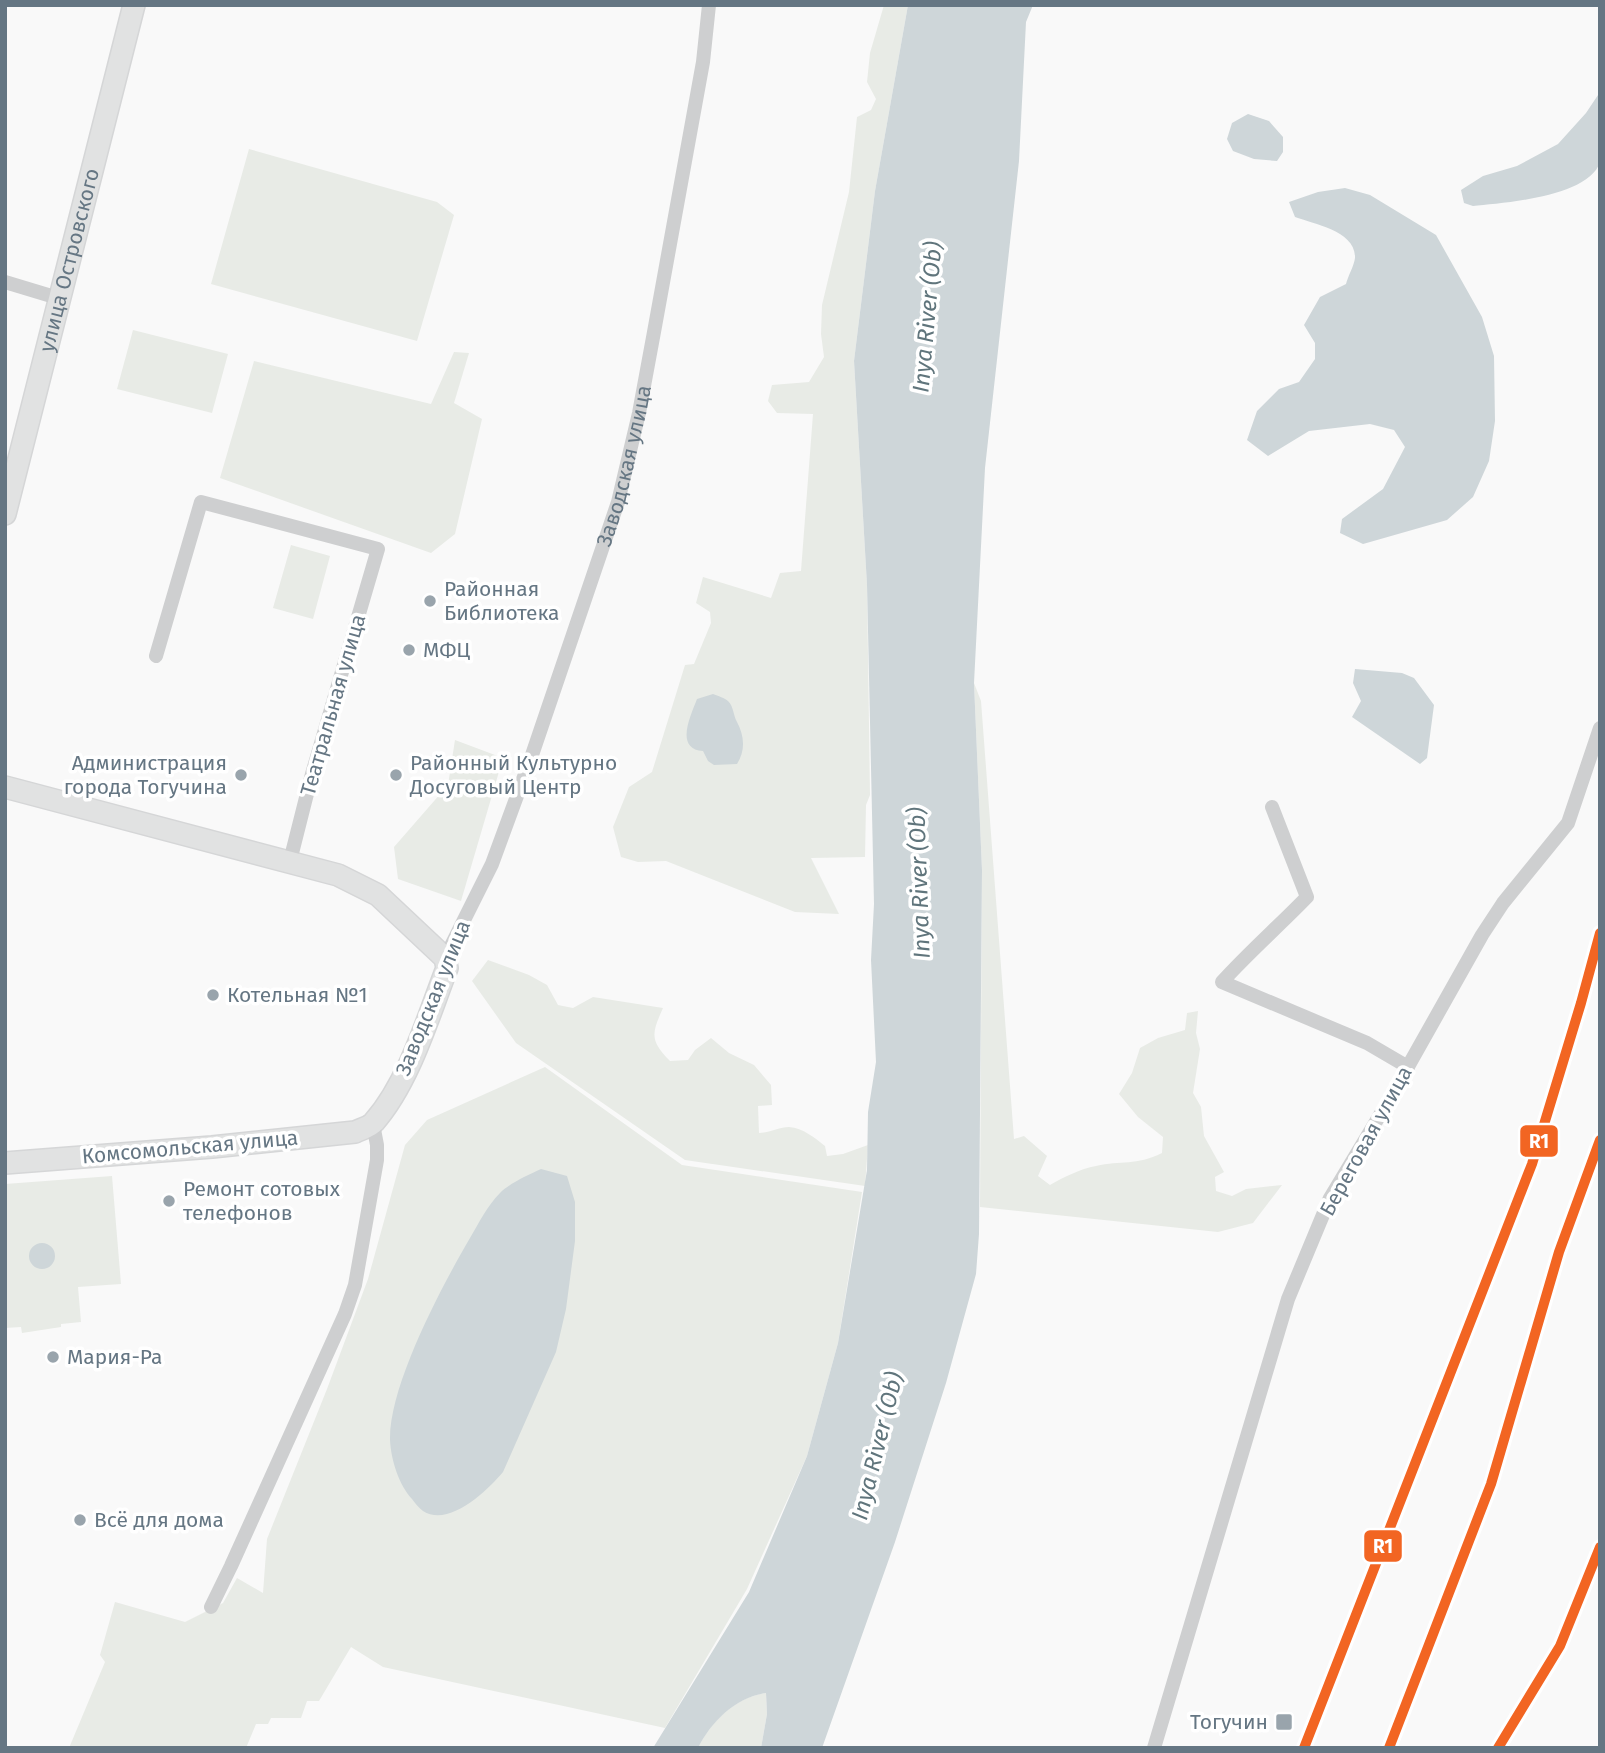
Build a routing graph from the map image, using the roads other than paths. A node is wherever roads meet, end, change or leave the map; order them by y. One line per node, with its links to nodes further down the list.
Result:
1 (134, 5): 4 (street, улица Островского)
2 (709, 5): 11 (street, Заводская улица)
3 (5, 282): 4 (street)
4 (58, 298): 5 (street, улица Островского)
5 (5, 514)
6 (156, 656): 10 (street, Театральная улица)
7 (1600, 728): 12 (street, Береговая улица)
8 (5, 788): 10 (street)
9 (1272, 807): 12 (street)
10 (290, 861): 11 (street)
11 (445, 958): 13 (street, Заводская улица)
12 (1408, 1067): 16 (street, Береговая улица)
13 (373, 1124): 14 (street, Комсомольская улица); 15 (street)
14 (5, 1163)
15 (211, 1607)
16 (1154, 1748)

